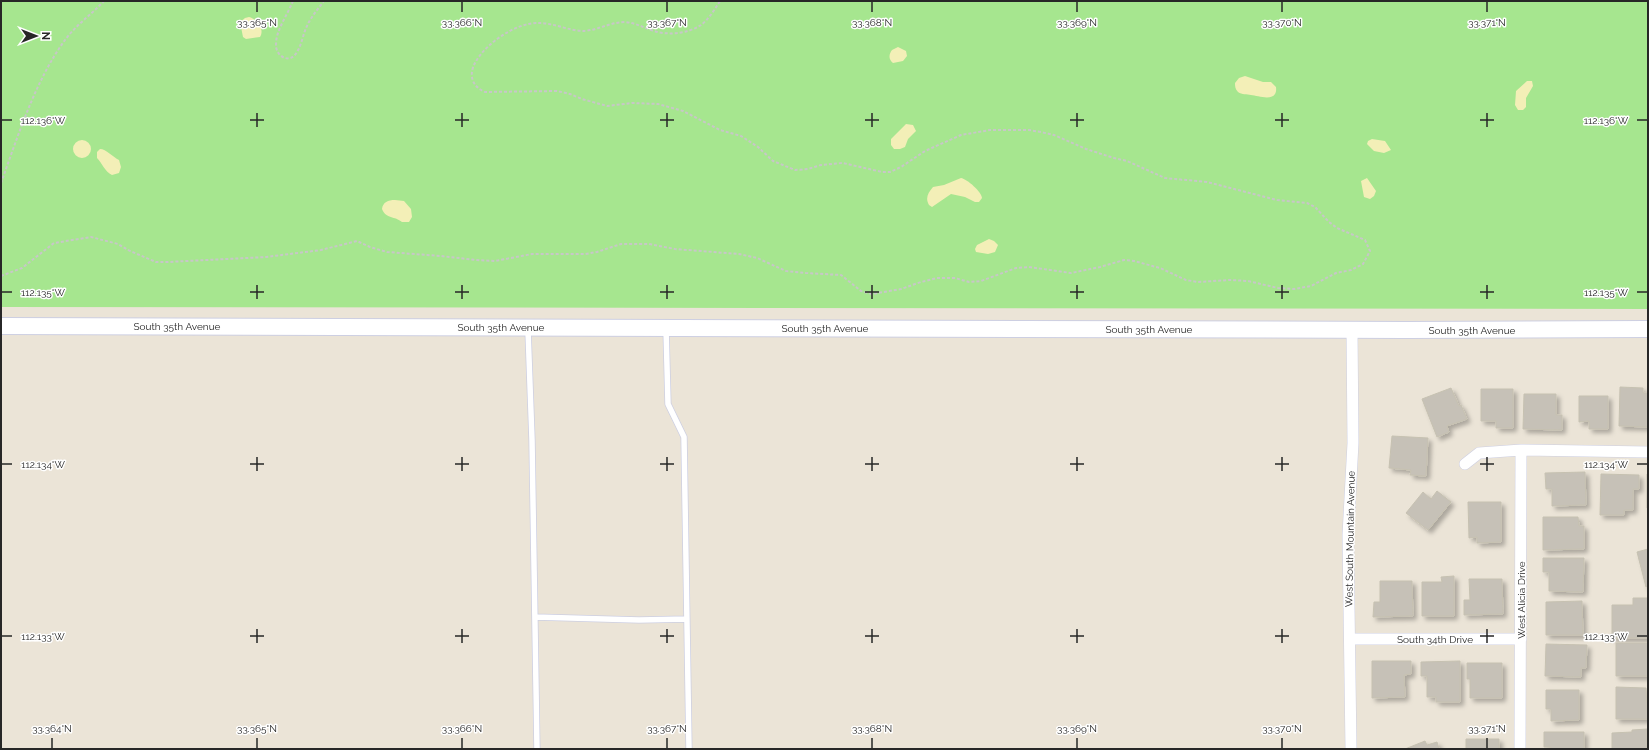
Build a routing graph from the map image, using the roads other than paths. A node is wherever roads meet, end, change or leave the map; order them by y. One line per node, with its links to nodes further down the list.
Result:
1 (1, 326): 2 (main road, South 35th Avenue)
2 (528, 328): 3 (main road, South 35th Avenue); 9 (lane)
3 (666, 328): 5 (main road, South 35th Avenue); 10 (lane)
4 (1648, 329): 5 (main road, South 35th Avenue)
5 (1352, 330): 12 (street, West South Mountain Avenue)
6 (1521, 450): 7 (street); 8 (street); 11 (street, West Alicia Drive)
7 (1648, 452)
8 (1465, 464)
9 (535, 617): 10 (lane); 13 (lane)
10 (687, 619): 14 (lane)
11 (1521, 638): 12 (street, South 34th Drive); 16 (street, West Alicia Drive)
12 (1350, 639): 15 (street, West South Mountain Avenue)
13 (536, 749)
14 (689, 749)
15 (1351, 749)
16 (1520, 749)

